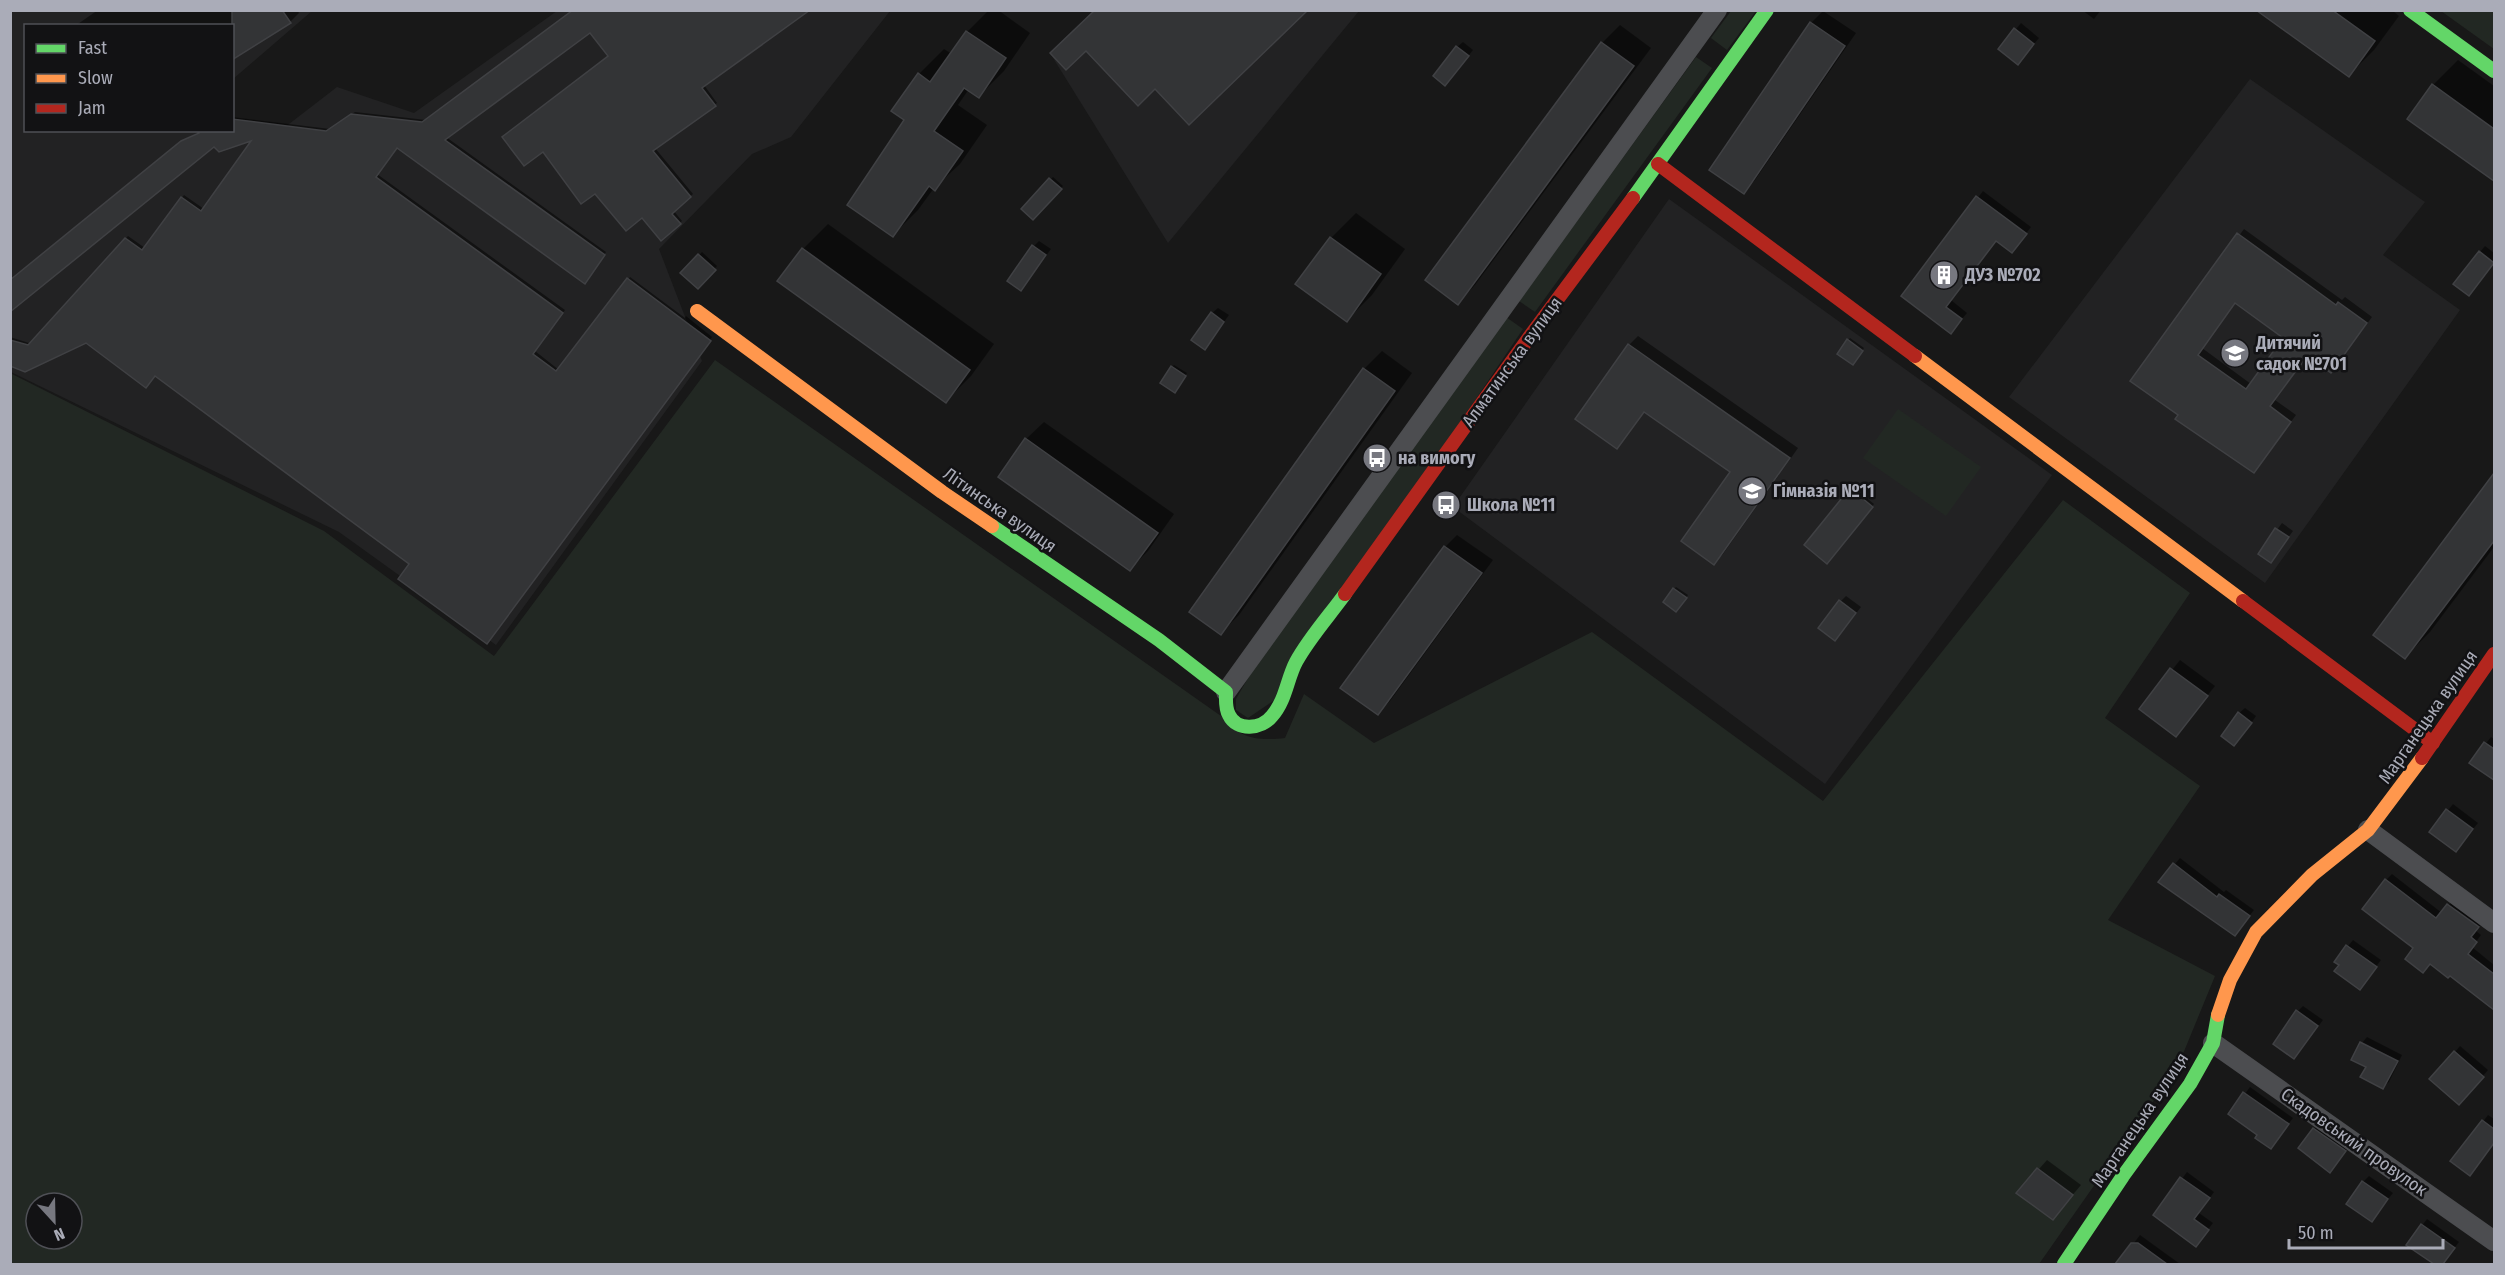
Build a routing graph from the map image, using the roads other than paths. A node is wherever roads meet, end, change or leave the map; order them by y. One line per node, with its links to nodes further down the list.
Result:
1 (1717, 10): 8 (street)
2 (1767, 10): 5 (street, Алматинська вулиця)
3 (2410, 10): 4 (street)
4 (2494, 71)
5 (1658, 164): 8 (street, Алматинська вулиця); 9 (street)
6 (697, 311): 8 (street, Літинська вулиця)
7 (2494, 654): 9 (street, Марганецька вулиця)
8 (1226, 692)
9 (2433, 743): 10 (street, Марганецька вулиця)
10 (2368, 830): 11 (street); 12 (street, Марганецька вулиця)
11 (2494, 923)
12 (2213, 1043): 13 (street, Скадовський провулок); 14 (street, Марганецька вулиця)
13 (2494, 1241)
14 (2064, 1264)

